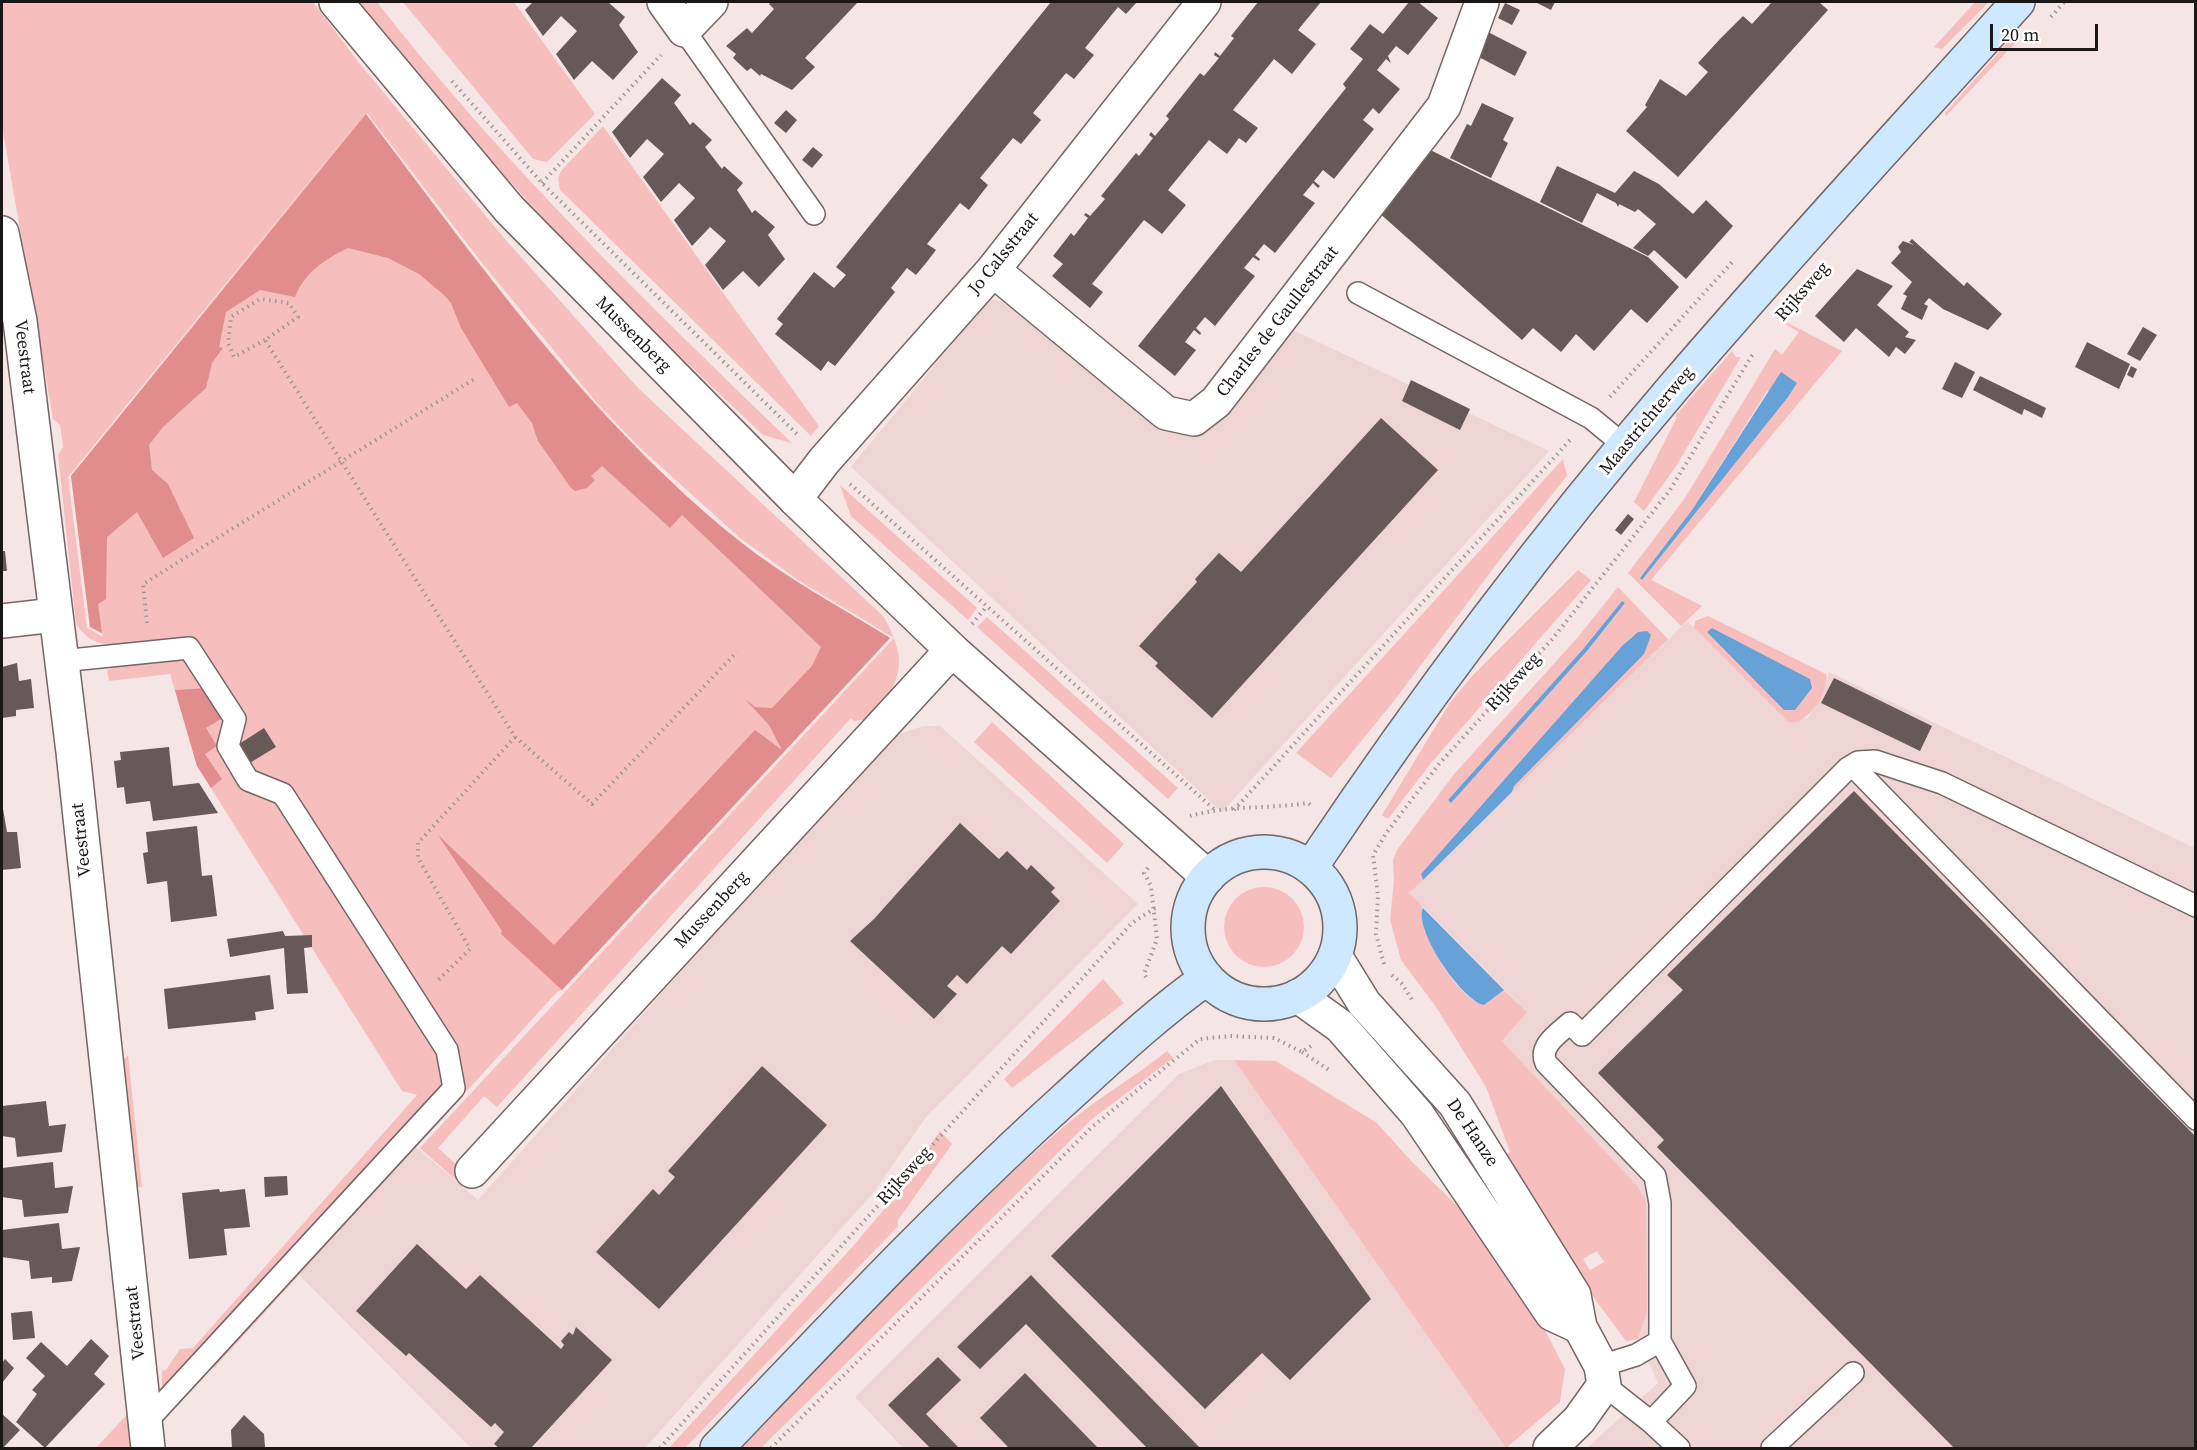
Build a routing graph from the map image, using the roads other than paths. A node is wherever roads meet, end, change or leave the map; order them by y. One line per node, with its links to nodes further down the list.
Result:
1 (336, 2): 13 (street, Mussenberg)
2 (664, 2): 7 (street)
3 (711, 2): 7 (street)
4 (1204, 2): 10 (street, Jo Calsstraat)
5 (1482, 2): 10 (street, Charles de Gaullestraat)
6 (2018, 2): 12 (main road, Maastrichterweg)
7 (684, 30): 8 (lane)
8 (814, 214)
9 (2, 233): 14 (street, Veestraat)
10 (993, 270): 13 (street, Jo Calsstraat)
11 (1358, 293): 12 (lane)
12 (1625, 446): 19 (main road, Maastrichterweg)
13 (795, 499): 16 (street, Mussenberg)
14 (55, 615): 15 (street); 17 (street, Veestraat)
15 (2, 621)
16 (952, 650): 20 (street, Mussenberg); 26 (street, Mussenberg)
17 (61, 661): 32 (street, Veestraat); 32 (lane)
18 (1852, 765): 21 (lane); 25 (lane); 28 (lane)
19 (1311, 867): 20 (main road); 22 (main road)
20 (1208, 877): 23 (main road)
21 (2196, 906)
22 (1335, 956): 24 (main road); 27 (street, De Hanze)
23 (1207, 978): 24 (main road); 33 (main road)
24 (1298, 996): 27 (street, De Hanze)
25 (2196, 1119)
26 (472, 1171)
27 (1580, 1328): 30 (street, De Hanze)
28 (1660, 1341): 30 (lane); 31 (lane)
29 (1852, 1373): 36 (lane)
30 (1603, 1376): 31 (lane); 34 (street)
31 (1652, 1422): 35 (lane)
32 (148, 1435)
33 (717, 1449)
34 (1550, 1449)
35 (1679, 1449)
36 (1772, 1449)

